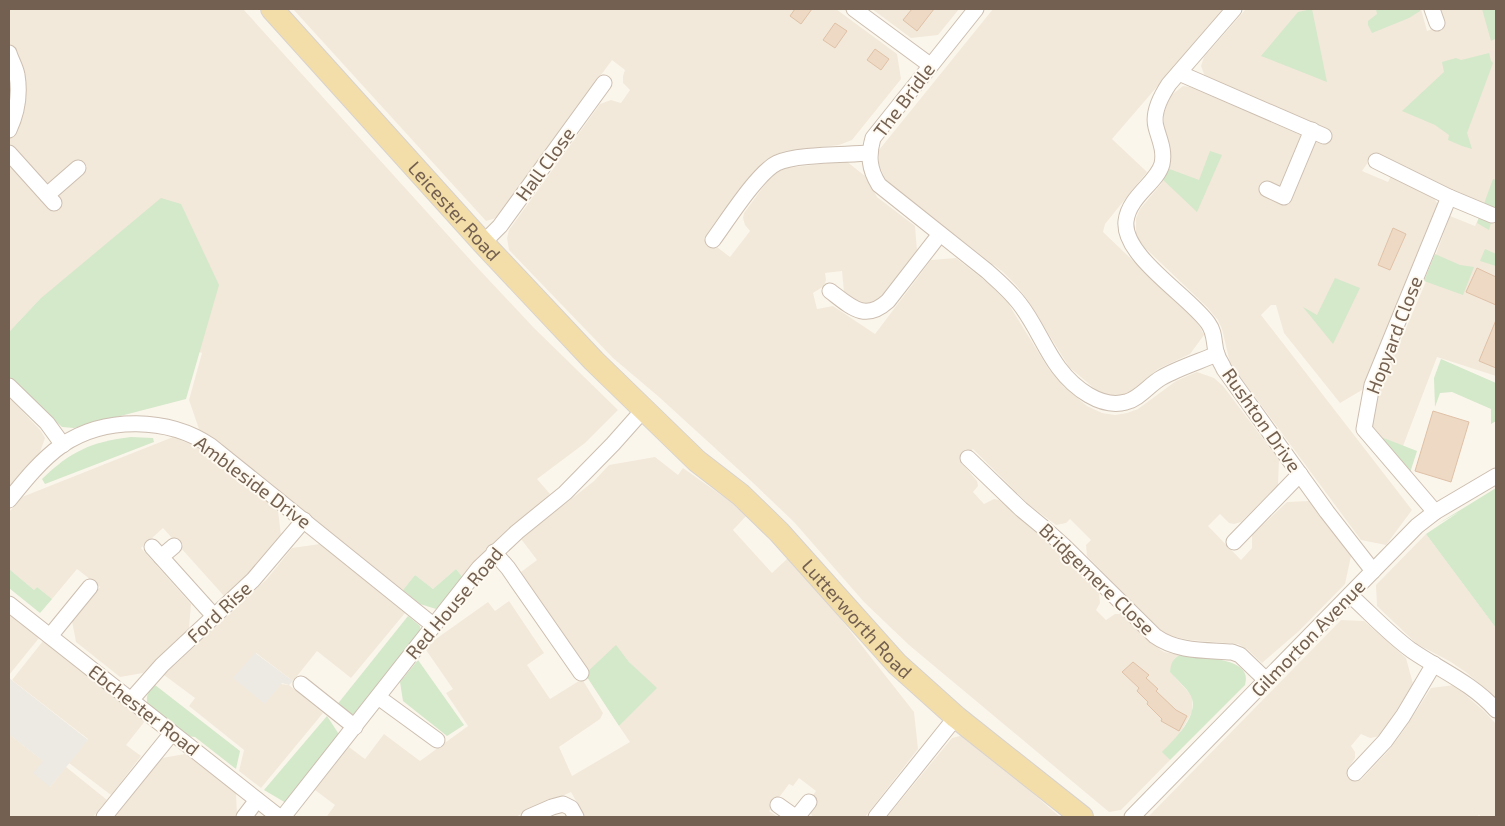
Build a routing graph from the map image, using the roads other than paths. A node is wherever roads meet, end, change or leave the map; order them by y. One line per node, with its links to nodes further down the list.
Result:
1 (272, 9): 19 (main road, Leicester Road)
2 (854, 9): 6 (street)
3 (976, 9): 6 (street, The Bridle)
4 (1234, 9): 7 (street)
5 (9, 53): 9 (street)
6 (930, 65): 11 (street, The Bridle)
7 (1179, 72): 14 (street); 21 (street, Rushton Drive)
8 (604, 82): 19 (street, Hall Close)
9 (9, 130)
10 (9, 153): 13 (street)
11 (869, 153): 17 (street, The Bridle); 18 (street)
12 (1376, 161): 15 (street)
13 (78, 168)
14 (1267, 190)
15 (1449, 197): 16 (street); 29 (street, Hopyard Close)
16 (1492, 215)
17 (940, 234): 20 (street); 21 (street, The Bridle)
18 (714, 240)
19 (483, 243): 23 (main road, Leicester Road)
20 (830, 291)
21 (1216, 354): 26 (street, Rushton Drive)
22 (9, 386): 24 (street)
23 (645, 408): 33 (street, Red House Road); 48 (main road, Lutterworth Road)
24 (63, 445): 28 (street, Ambleside Drive); 30 (street, Ambleside Drive)
25 (968, 458): 43 (street, Bridgemere Close)
26 (1300, 474): 31 (street); 34 (street, Rushton Drive)
27 (1496, 476): 29 (street, Gilmorton Avenue)
28 (9, 500)
29 (1435, 512): 34 (street, Gilmorton Avenue)
30 (304, 520): 38 (street, Ford Rise); 39 (street, Ambleside Drive)
31 (1234, 542)
32 (174, 546): 38 (street)
33 (494, 552): 39 (street, Red House Road); 42 (street)
34 (1373, 571): 36 (street, Gilmorton Avenue)
35 (90, 587): 40 (street)
36 (1350, 595): 41 (street); 43 (street, Gilmorton Avenue)
37 (9, 604): 40 (street, Ebchester Road)
38 (214, 616): 46 (street, Ford Rise)
39 (433, 625): 45 (street, Red House Road)
40 (50, 636): 46 (street, Ebchester Road)
41 (1434, 664): 47 (street); 52 (street)
42 (580, 673)
43 (1266, 680): 65 (street, Gilmorton Avenue)
44 (301, 684): 49 (street)
45 (378, 697): 49 (street, Red House Road); 51 (street)
46 (131, 700): 50 (street, Ebchester Road)
47 (1496, 710)
48 (956, 716): 63 (street); 64 (main road, Lutterworth Road)
49 (355, 727): 59 (street, Red House Road)
50 (172, 733): 53 (street, Ebchester Road); 56 (street)
51 (436, 740)
52 (1355, 774)
53 (257, 800): 57 (street); 58 (street, Ebchester Road)
54 (809, 802): 62 (street)
55 (778, 804): 62 (street)
56 (104, 817)
57 (244, 817)
58 (278, 817)
59 (283, 817)
60 (529, 817): 61 (street)
61 (576, 817)
62 (796, 817)
63 (876, 817)
64 (1082, 817)
65 (1132, 817)

